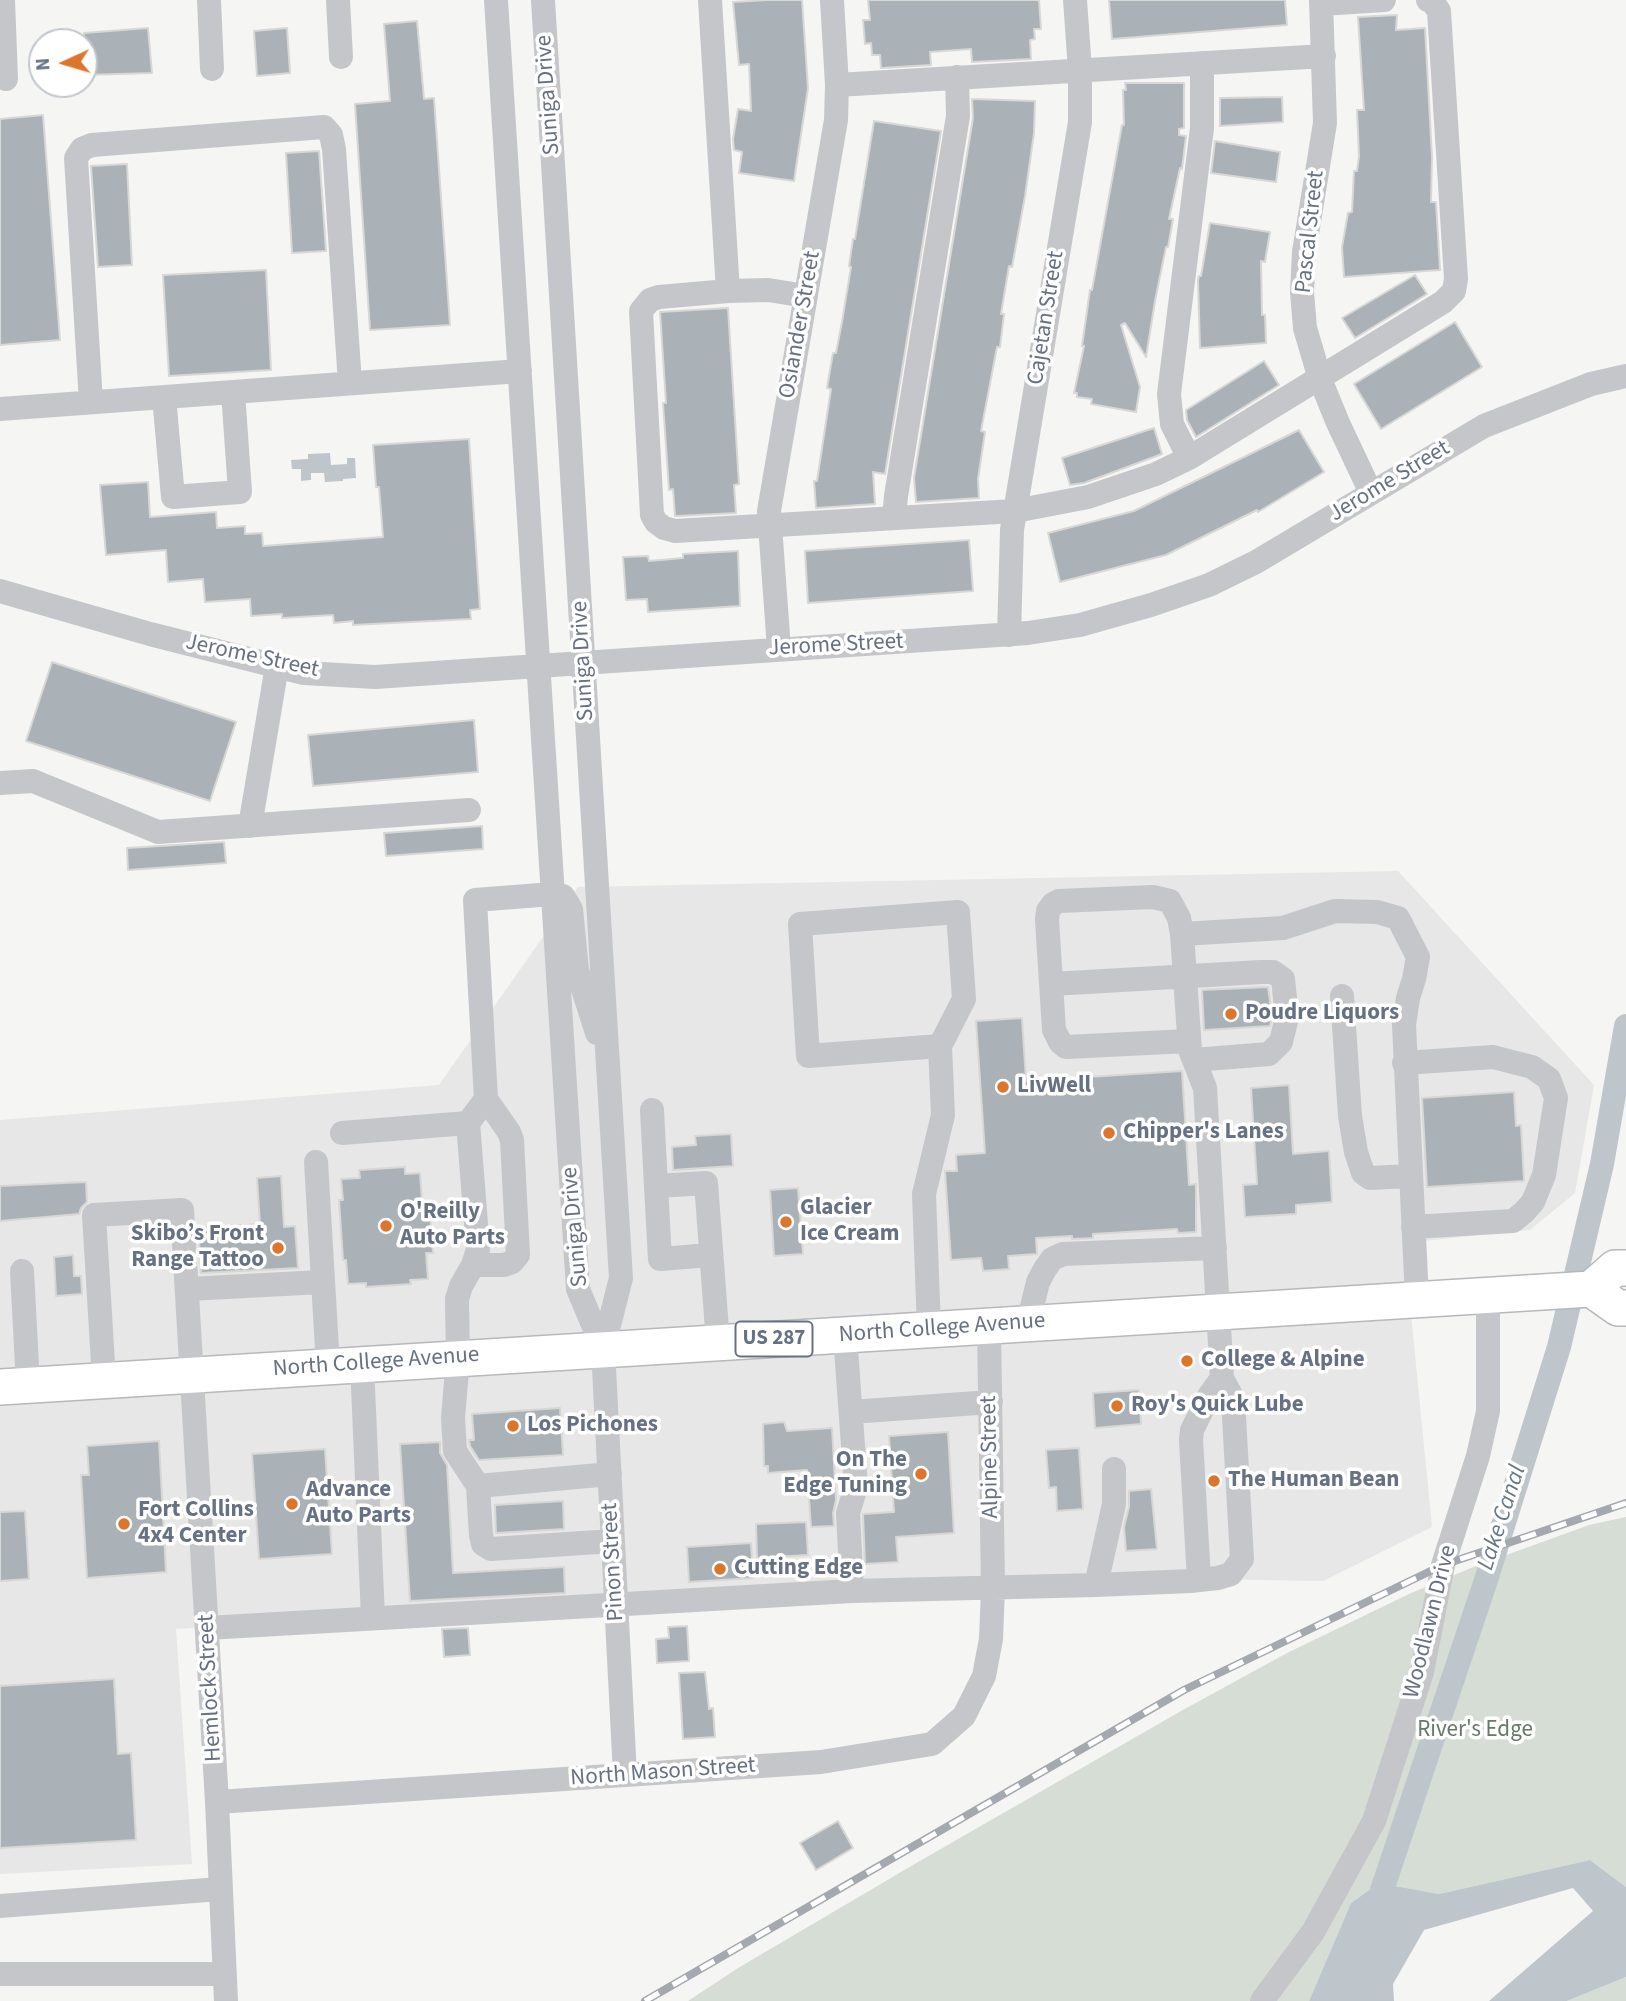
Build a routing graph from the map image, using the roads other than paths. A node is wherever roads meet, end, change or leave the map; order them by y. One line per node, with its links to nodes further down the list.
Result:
1 (3, 0): 18 (street)
2 (209, 0): 15 (street)
3 (338, 0): 13 (street)
4 (496, 0): 22 (street, Suniga Drive)
5 (543, 0): 38 (street, Suniga Drive)
6 (710, 0): 20 (street)
7 (832, 0): 19 (street, Osiander Street)
8 (1075, 0): 16 (street, Cajetan Street)
9 (1384, 0): 11 (street)
10 (1428, 0): 24 (street)
11 (1322, 2): 12 (street, Pascal Street)
12 (1324, 56): 14 (street); 24 (street, Pascal Street)
13 (341, 57)
14 (1202, 63): 16 (street); 30 (street)
15 (212, 69)
16 (1080, 70): 17 (street); 32 (street, Cajetan Street)
17 (957, 77): 19 (street); 33 (street)
18 (6, 79)
19 (837, 85): 21 (street, Osiander Street)
20 (727, 291): 21 (street); 34 (street)
21 (806, 296): 34 (street, Osiander Street)
22 (520, 371): 25 (street); 39 (street, Suniga Drive)
23 (1626, 376): 31 (street, Jerome Street)
24 (1320, 379): 30 (street); 31 (street, Pascal Street)
25 (350, 383): 26 (street); 28 (street)
26 (233, 392): 27 (street); 27 (street)
27 (164, 397): 28 (street)
28 (91, 402): 29 (street)
29 (0, 409)
30 (1189, 457): 32 (street)
31 (1371, 493): 36 (street, Jerome Street)
32 (1015, 511): 33 (street); 36 (street, Cajetan Street)
33 (894, 518): 34 (street)
34 (769, 526): 37 (street, Osiander Street)
35 (0, 591): 40 (street, Jerome Street)
36 (1009, 635): 37 (street, Jerome Street)
37 (779, 649): 38 (street, Jerome Street)
38 (584, 662): 39 (street, Jerome Street); 52 (street, Suniga Drive)
39 (538, 665): 40 (street, Jerome Street); 44 (street, Suniga Drive)
40 (277, 666): 43 (street)
41 (0, 783): 43 (street)
42 (469, 810): 43 (street)
43 (250, 826)
44 (553, 894): 52 (street); 53 (street); 78 (street, Suniga Drive)
45 (1182, 934): 46 (street); 47 (street); 51 (street)
46 (1185, 977): 47 (street); 50 (street); 50 (street)
47 (1052, 984): 50 (street)
48 (1342, 996): 58 (street)
49 (940, 1046): 49 (street); 75 (street)
50 (1191, 1051): 61 (street)
51 (1404, 1063): 58 (street); 60 (street)
52 (609, 1069): 78 (street, Suniga Drive)
53 (486, 1099): 55 (street); 63 (street)
54 (652, 1110): 59 (street)
55 (468, 1123): 56 (street); 63 (street)
56 (342, 1133)
57 (316, 1162): 66 (street)
58 (1410, 1176): 60 (street)
59 (656, 1186): 62 (street); 62 (street)
60 (1413, 1227): 70 (street)
61 (1215, 1248): 72 (street); 73 (street)
62 (710, 1255): 77 (street)
63 (473, 1265): 79 (street)
64 (1626, 1268): 68 (highway)
65 (22, 1271): 84 (street)
66 (322, 1282): 67 (street); 80 (street)
67 (188, 1289): 81 (street, Hemlock Street); 83 (street, Hemlock Street)
68 (1591, 1289): 69 (highway, North College Avenue / US 287); 71 (highway)
69 (1488, 1295): 70 (highway, North College Avenue / US 287); 105 (street, Woodlawn Drive)
70 (1417, 1299): 72 (highway, North College Avenue / US 287)
71 (1626, 1308)
72 (1218, 1312): 73 (highway, North College Avenue / US 287); 82 (street)
73 (1028, 1323): 74 (highway, North College Avenue / US 287)
74 (989, 1326): 75 (highway, North College Avenue / US 287); 85 (street, Alpine Street)
75 (929, 1329): 76 (highway, North College Avenue / US 287)
76 (845, 1335): 77 (highway, North College Avenue / US 287); 86 (street)
77 (718, 1343): 78 (highway, North College Avenue / US 287)
78 (603, 1349): 79 (highway, North College Avenue / US 287); 88 (street, Pinon Street)
79 (458, 1359): 80 (highway, North College Avenue / US 287); 89 (street)
80 (345, 1365): 81 (highway, North College Avenue / US 287); 96 (street)
81 (193, 1375): 83 (highway, North College Avenue / US 287); 97 (street, Hemlock Street)
82 (1222, 1378): 91 (street); 91 (street)
83 (104, 1380): 84 (highway, North College Avenue / US 287)
84 (14, 1386)
85 (991, 1402): 86 (street); 93 (street, Alpine Street)
86 (851, 1412): 94 (street)
87 (1114, 1469): 92 (street)
88 (610, 1474): 89 (street); 90 (street, Pinon Street)
89 (478, 1486): 90 (street)
90 (613, 1541): 95 (street, Pinon Street)
91 (1199, 1580): 92 (street)
92 (1096, 1586): 93 (street)
93 (993, 1588): 94 (street); 98 (street, North Mason Street)
94 (852, 1591): 95 (street)
95 (617, 1605): 96 (street); 98 (street, Pinon Street)
96 (373, 1618): 97 (street)
97 (207, 1628): 99 (street, Hemlock Street)
98 (625, 1775): 99 (street, North Mason Street)
99 (217, 1802): 100 (street, Hemlock Street)
100 (220, 1889): 101 (street); 103 (street, Hemlock Street)
101 (0, 1906)
102 (0, 1974): 103 (street)
103 (224, 1974): 104 (street, Hemlock Street)
104 (226, 2001)
105 (1262, 2001)

